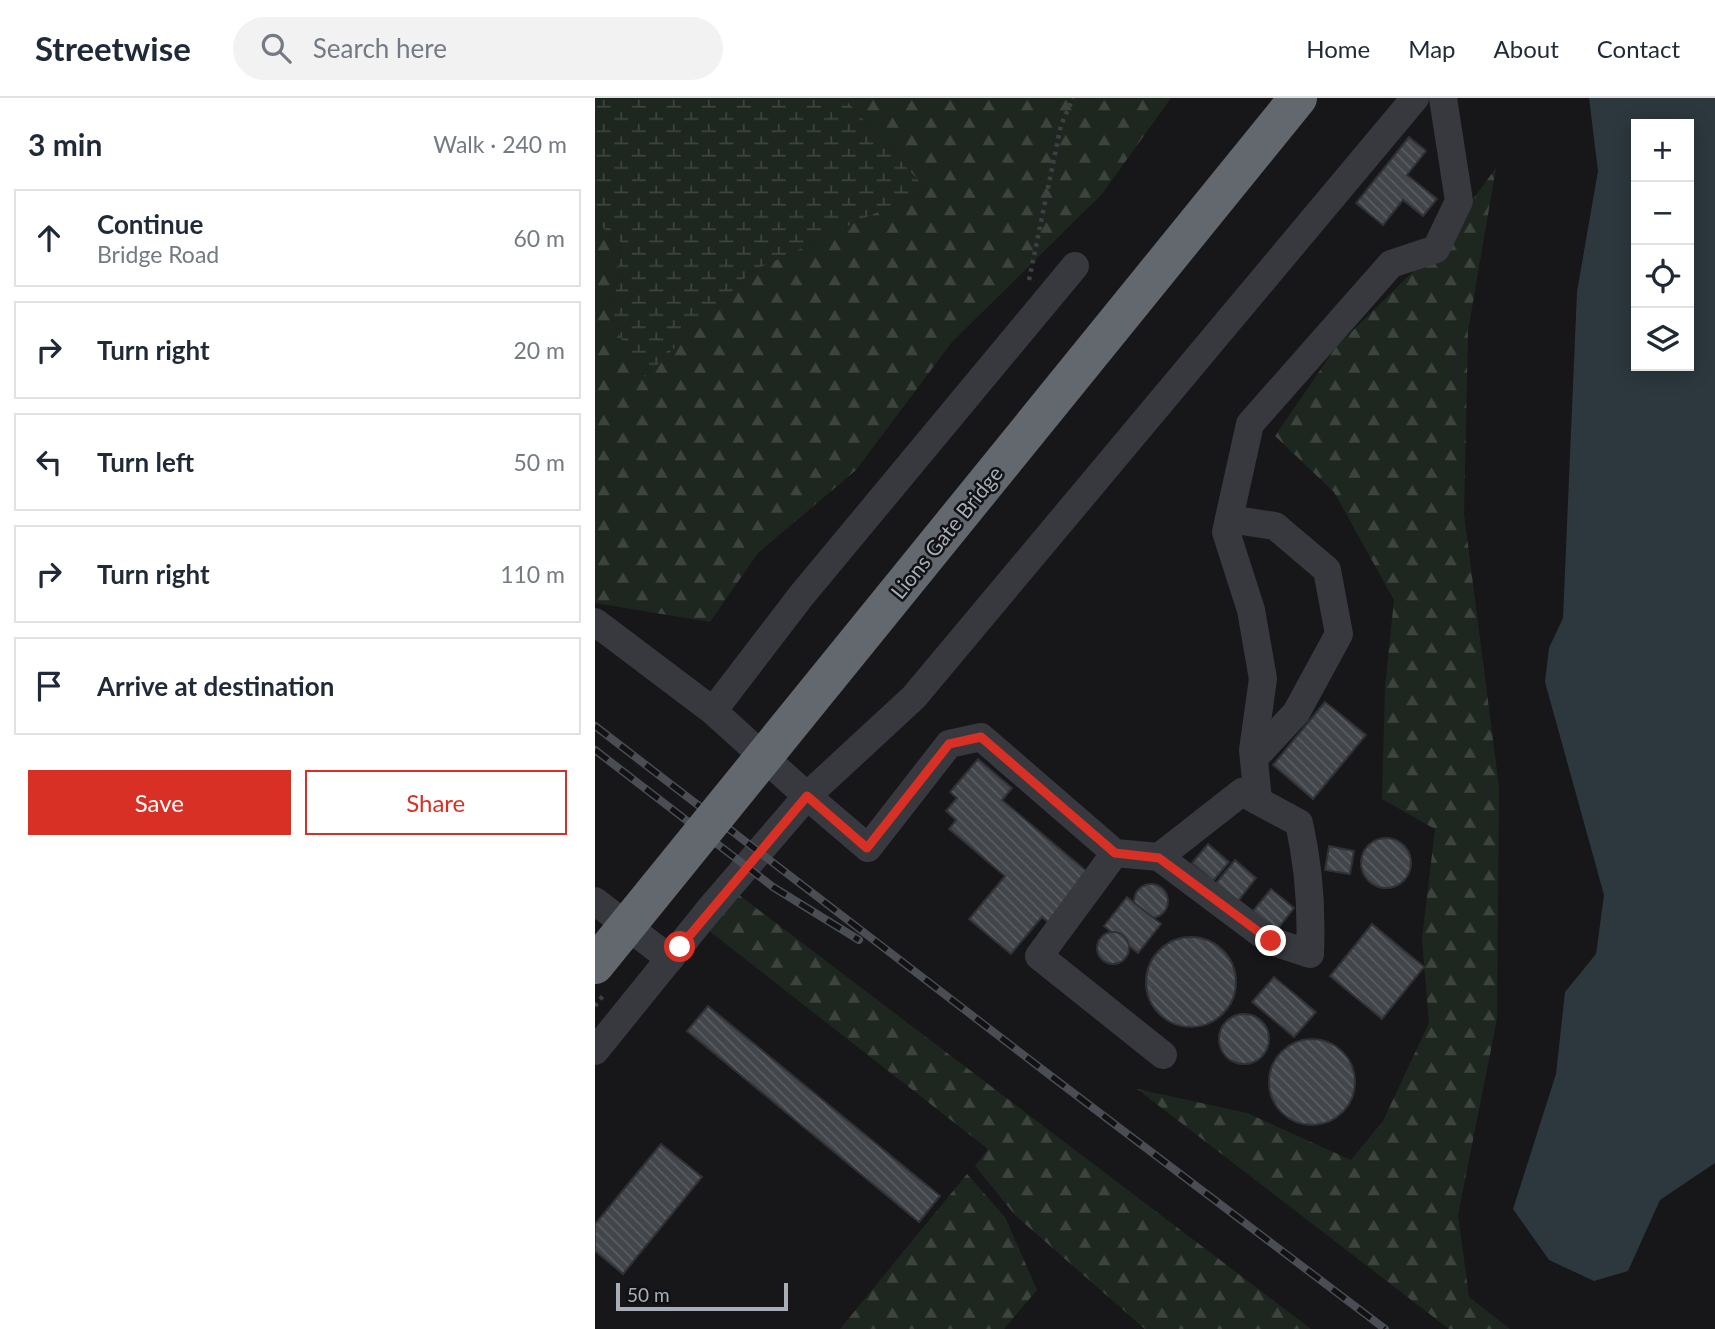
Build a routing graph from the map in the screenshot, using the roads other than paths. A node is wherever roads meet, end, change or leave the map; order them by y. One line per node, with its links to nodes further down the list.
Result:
1 (1298, 98): 15 (highway, Lions Gate Bridge, bridge)
2 (1415, 98): 9 (street)
3 (1443, 98): 5 (street)
4 (1075, 266): 7 (street)
5 (1229, 519): 8 (street); 8 (street)
6 (595, 622): 7 (street)
7 (713, 711): 9 (street)
8 (1254, 758): 10 (street)
9 (807, 796): 11 (street); 14 (street)
10 (1258, 801): 12 (street); 12 (street)
11 (1115, 853): 12 (street); 17 (street)
12 (1159, 858)
13 (595, 901): 14 (street)
14 (670, 959): 16 (street)
15 (595, 965)
16 (595, 1051)
17 (1163, 1055)

